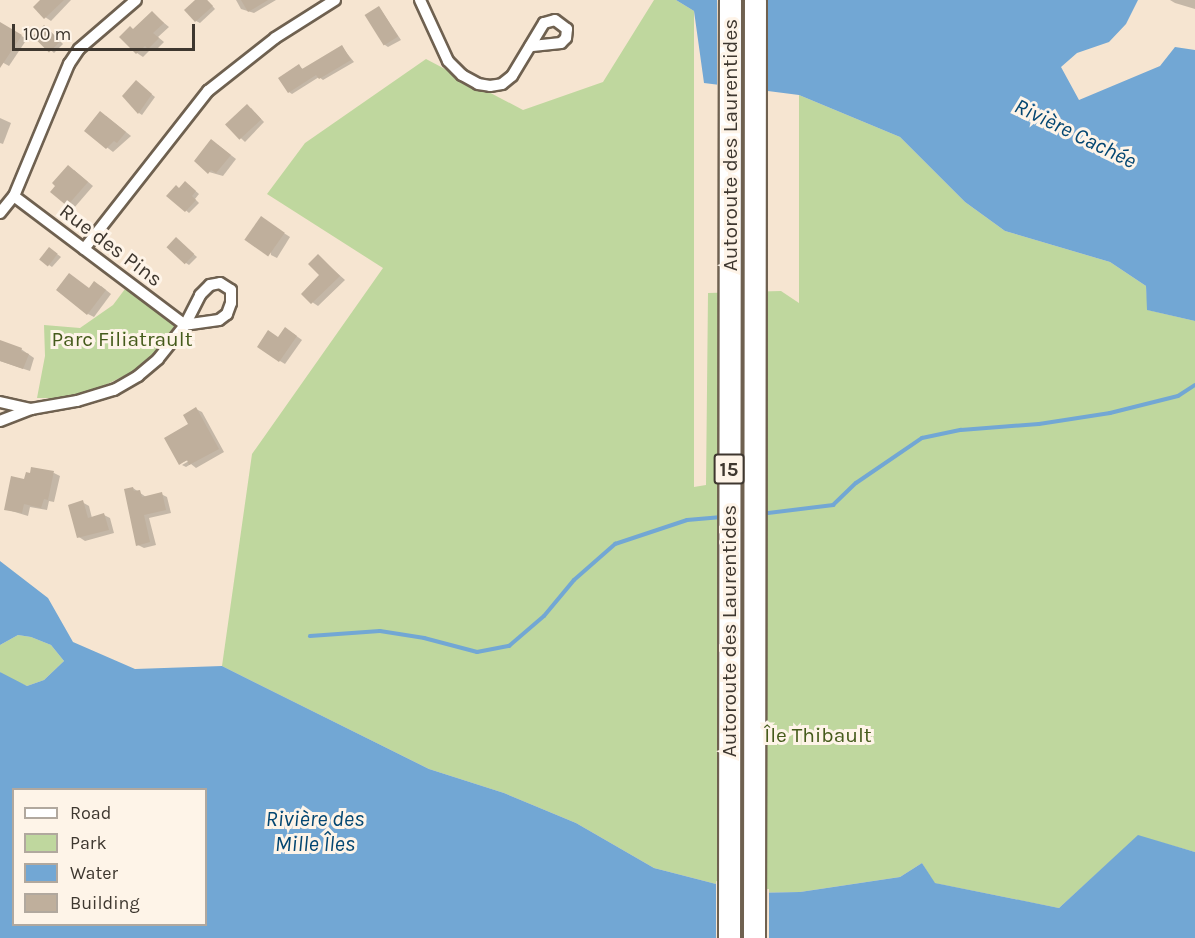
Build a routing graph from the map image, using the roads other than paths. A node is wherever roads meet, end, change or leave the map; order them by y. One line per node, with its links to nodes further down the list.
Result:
1 (136, 0): 7 (street)
2 (335, 0): 9 (street)
3 (420, 0): 6 (street)
4 (730, 0): 14 (highway, Autoroute des Laurentides / 15)
5 (755, 0): 15 (highway, Autoroute des Laurentides / 15)
6 (530, 46)
7 (14, 196): 8 (street); 9 (street, Rue des Pins)
8 (0, 213)
9 (84, 249): 10 (street, Rue des Pins)
10 (185, 325): 10 (street); 12 (street)
11 (0, 402): 12 (street)
12 (31, 409): 13 (street)
13 (0, 421)
14 (729, 938)
15 (754, 938)

